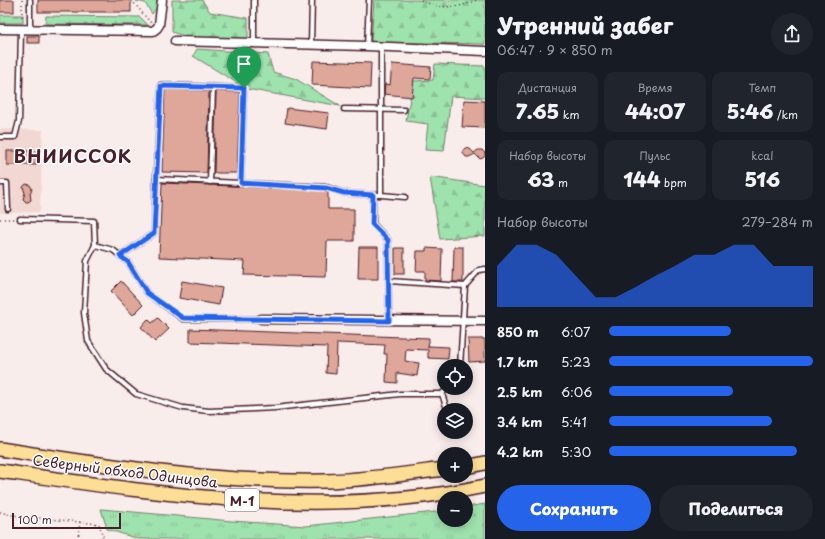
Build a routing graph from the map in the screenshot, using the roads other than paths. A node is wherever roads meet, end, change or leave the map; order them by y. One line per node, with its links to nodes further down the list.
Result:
1 (30, 0): 6 (lane)
2 (162, 0): 6 (street)
3 (254, 0): 9 (lane)
4 (312, 0): 10 (lane)
5 (369, 0): 11 (lane)
6 (25, 28): 7 (street); 18 (lane)
7 (0, 29)
8 (175, 41): 9 (street)
9 (254, 43): 10 (street)
10 (311, 44): 11 (street)
11 (367, 46): 12 (street)
12 (381, 46): 13 (street); 16 (lane)
13 (485, 51)
14 (213, 87): 19 (lane); 20 (lane); 22 (lane)
15 (344, 109): 16 (lane)
16 (380, 109): 17 (lane); 24 (lane)
17 (404, 110)
18 (0, 137)
19 (156, 179): 20 (lane); 29 (lane)
20 (210, 182): 22 (lane)
21 (0, 183): 26 (lane)
22 (241, 183): 23 (lane)
23 (373, 195): 24 (lane); 31 (lane)
24 (381, 195): 25 (lane)
25 (405, 197)
26 (8, 209)
27 (20, 219): 28 (lane)
28 (95, 245): 29 (lane); 38 (lane)
29 (120, 256): 33 (lane)
30 (485, 269): 32 (lane)
31 (389, 281): 32 (lane); 34 (lane)
32 (465, 286): 35 (lane)
33 (261, 319): 34 (street)
34 (389, 321): 35 (street)
35 (462, 321): 36 (street); 37 (lane)
36 (485, 321)
37 (460, 359)
38 (437, 394)
39 (0, 450): 42 (highway, Северный обход Одинцова / М-1)
40 (485, 463): 41 (highway)
41 (473, 466)
42 (437, 470)
43 (0, 471): 44 (highway, Северный обход Одинцова / М-1)
44 (485, 486)

